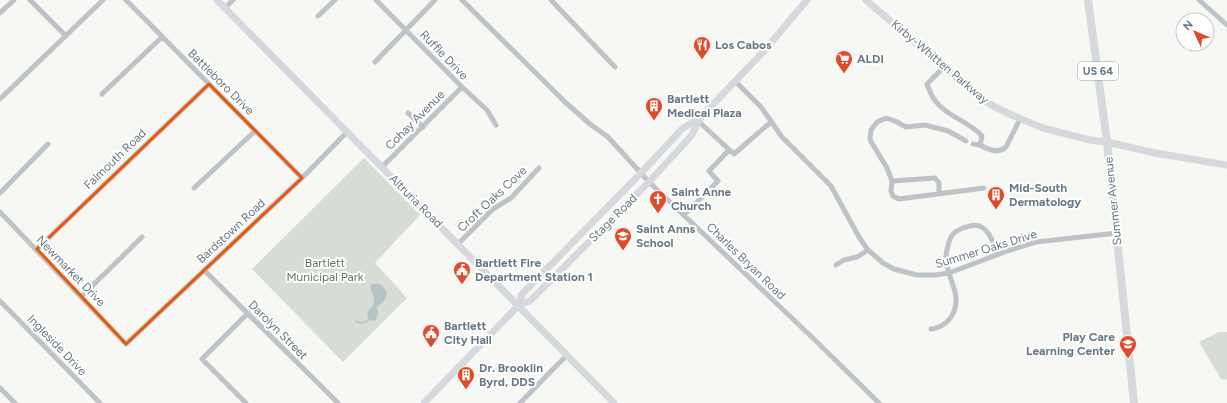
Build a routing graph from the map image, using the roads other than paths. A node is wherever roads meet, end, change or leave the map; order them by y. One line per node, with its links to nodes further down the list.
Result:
1 (14, 0): 17 (street)
2 (30, 0): 21 (street)
3 (102, 0): 21 (street)
4 (126, 0): 22 (street, Battleboro Drive)
5 (217, 0): 16 (main road, Altruria Road)
6 (233, 0): 16 (street)
7 (335, 0): 18 (street)
8 (376, 0): 20 (street, Ruffle Drive)
9 (435, 0): 20 (street)
10 (462, 0): 48 (street, Charles Bryan Road)
11 (551, 0): 24 (street)
12 (807, 0): 26 (main road, Stage Road)
13 (866, 0): 25 (main road, Kirby-Whitten Parkway)
14 (1088, 0): 40 (main road, Summer Avenue / US 64)
15 (1199, 0): 19 (street)
16 (225, 8): 38 (main road, Altruria Road)
17 (0, 13)
18 (318, 16)
19 (1227, 25)
20 (405, 30): 23 (street); 28 (street, Ruffle Drive)
21 (66, 36): 30 (street)
22 (162, 37): 27 (street, Battleboro Drive); 29 (street)
23 (374, 62)
24 (615, 67)
25 (944, 67): 32 (main road, Kirby-Whitten Parkway); 43 (street)
26 (735, 81): 33 (main road, Stage Road); 34 (street, Summer Oaks Drive)
27 (208, 84): 37 (street, Battleboro Drive); 63 (street, Falmouth Road)
28 (462, 87): 35 (street, Ruffle Drive); 36 (street, Cohay Avenue)
29 (102, 94)
30 (0, 99)
31 (408, 113): 36 (street)
32 (1020, 119): 40 (main road, Kirby-Whitten Parkway); 43 (street)
33 (698, 121): 44 (street); 48 (main road, Stage Road); 51 (main road, Stage Road)
34 (771, 122): 44 (street); 64 (street, Summer Oaks Drive)
35 (496, 125)
36 (423, 126): 46 (street, Cohay Avenue)
37 (255, 131): 49 (street, Battleboro Drive); 52 (street)
38 (348, 132): 46 (main road, Altruria Road); 49 (street, Bardstown Road)
39 (966, 142): 50 (street)
40 (1107, 142): 45 (main road, Kirby-Whitten Parkway); 58 (main road, Summer Avenue / US 64)
41 (48, 144): 54 (street)
42 (973, 144): 43 (street)
43 (980, 145)
44 (729, 150): 57 (street)
45 (1227, 165)
46 (382, 167): 62 (main road, Altruria Road)
47 (539, 168): 62 (street, Croft Oaks Cove)
48 (641, 174): 51 (street, Charles Bryan Road); 59 (main road, Stage Road)
49 (302, 178): 67 (street, Bardstown Road)
50 (892, 181): 55 (street); 55 (street)
51 (648, 182): 57 (street, Charles Bryan Road); 61 (main road, Stage Road)
52 (194, 188)
53 (984, 188): 55 (street)
54 (0, 193)
55 (939, 194)
56 (0, 212): 63 (street, Newmarket Drive)
57 (684, 216): 84 (street, Charles Bryan Road)
58 (1117, 233): 65 (street, Summer Oaks Drive); 85 (main road, Summer Avenue / US 64)
59 (581, 234): 61 (main road); 71 (main road, Stage Road)
60 (142, 237): 69 (street)
61 (589, 242): 71 (main road, Stage Road)
62 (458, 244): 71 (main road, Altruria Road)
63 (36, 249): 69 (street, Newmarket Drive)
64 (868, 250): 66 (street); 68 (street, Summer Oaks Drive)
65 (997, 255): 68 (street, Summer Oaks Drive); 68 (street)
66 (836, 265)
67 (204, 270): 72 (street, Darolyn Street); 74 (street, Bardstown Road)
68 (950, 273): 73 (street)
69 (82, 296): 74 (street, Newmarket Drive)
70 (0, 301): 78 (street, Ingleside Drive)
71 (519, 305): 75 (main road, Altruria Road); 81 (main road, Stage Road)
72 (248, 313): 79 (street); 80 (street, Darolyn Street)
73 (931, 329)
74 (126, 344)
75 (567, 355): 82 (street); 83 (main road, Altruria Road)
76 (0, 388): 77 (street)
77 (15, 403)
78 (100, 403)
79 (246, 403)
80 (338, 403)
81 (424, 403)
82 (520, 403)
83 (614, 403)
84 (879, 403)
85 (1134, 403)

